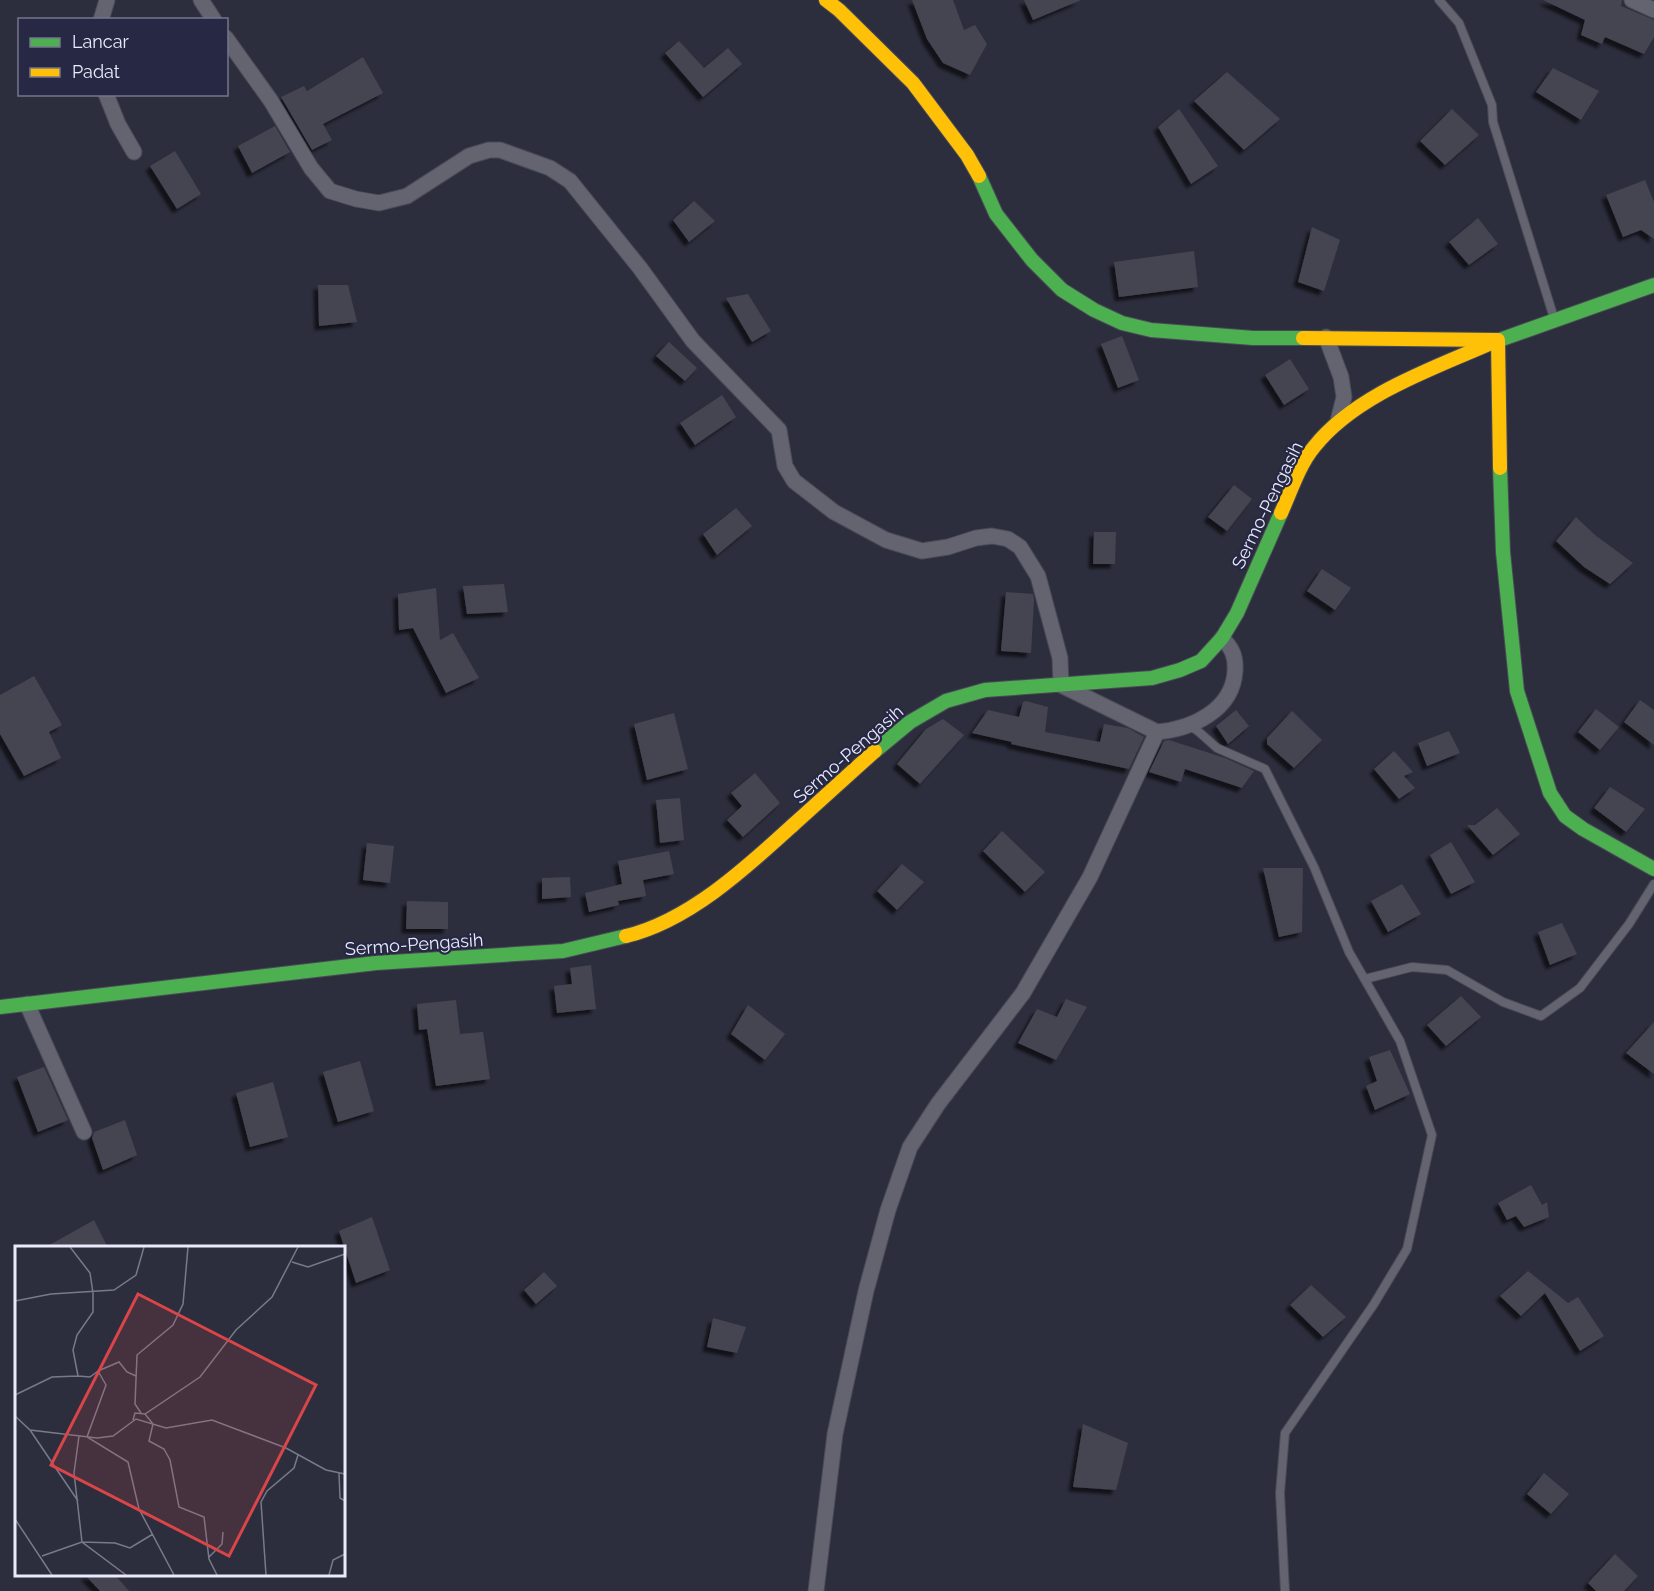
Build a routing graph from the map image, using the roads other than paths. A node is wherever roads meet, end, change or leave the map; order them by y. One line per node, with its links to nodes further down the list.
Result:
1 (107, 0): 7 (street)
2 (201, 0): 8 (street)
3 (826, 0): 14 (main road)
4 (1439, 0): 13 (lane)
5 (1632, 0): 6 (street)
6 (1654, 10)
7 (102, 18)
8 (213, 18)
9 (228, 41): 18 (street)
10 (107, 96): 11 (street)
11 (134, 152)
12 (1654, 285): 13 (main road, Sermo-Pengasih)
13 (1555, 320): 15 (main road, Sermo-Pengasih)
14 (1326, 336): 15 (main road); 16 (street)
15 (1498, 340): 16 (main road, Sermo-Pengasih); 21 (main road)
16 (1338, 421): 17 (main road, Sermo-Pengasih)
17 (1222, 638): 18 (main road, Sermo-Pengasih); 19 (street)
18 (1061, 685): 20 (street); 24 (main road, Sermo-Pengasih)
19 (1189, 725): 20 (street); 23 (lane)
20 (1158, 732): 27 (street)
21 (1654, 869)
22 (1654, 884): 23 (lane)
23 (1365, 979): 28 (lane)
24 (27, 1004): 25 (main road, Sermo-Pengasih); 26 (street)
25 (0, 1007)
26 (84, 1132)
27 (816, 1591)
28 (1285, 1591)

